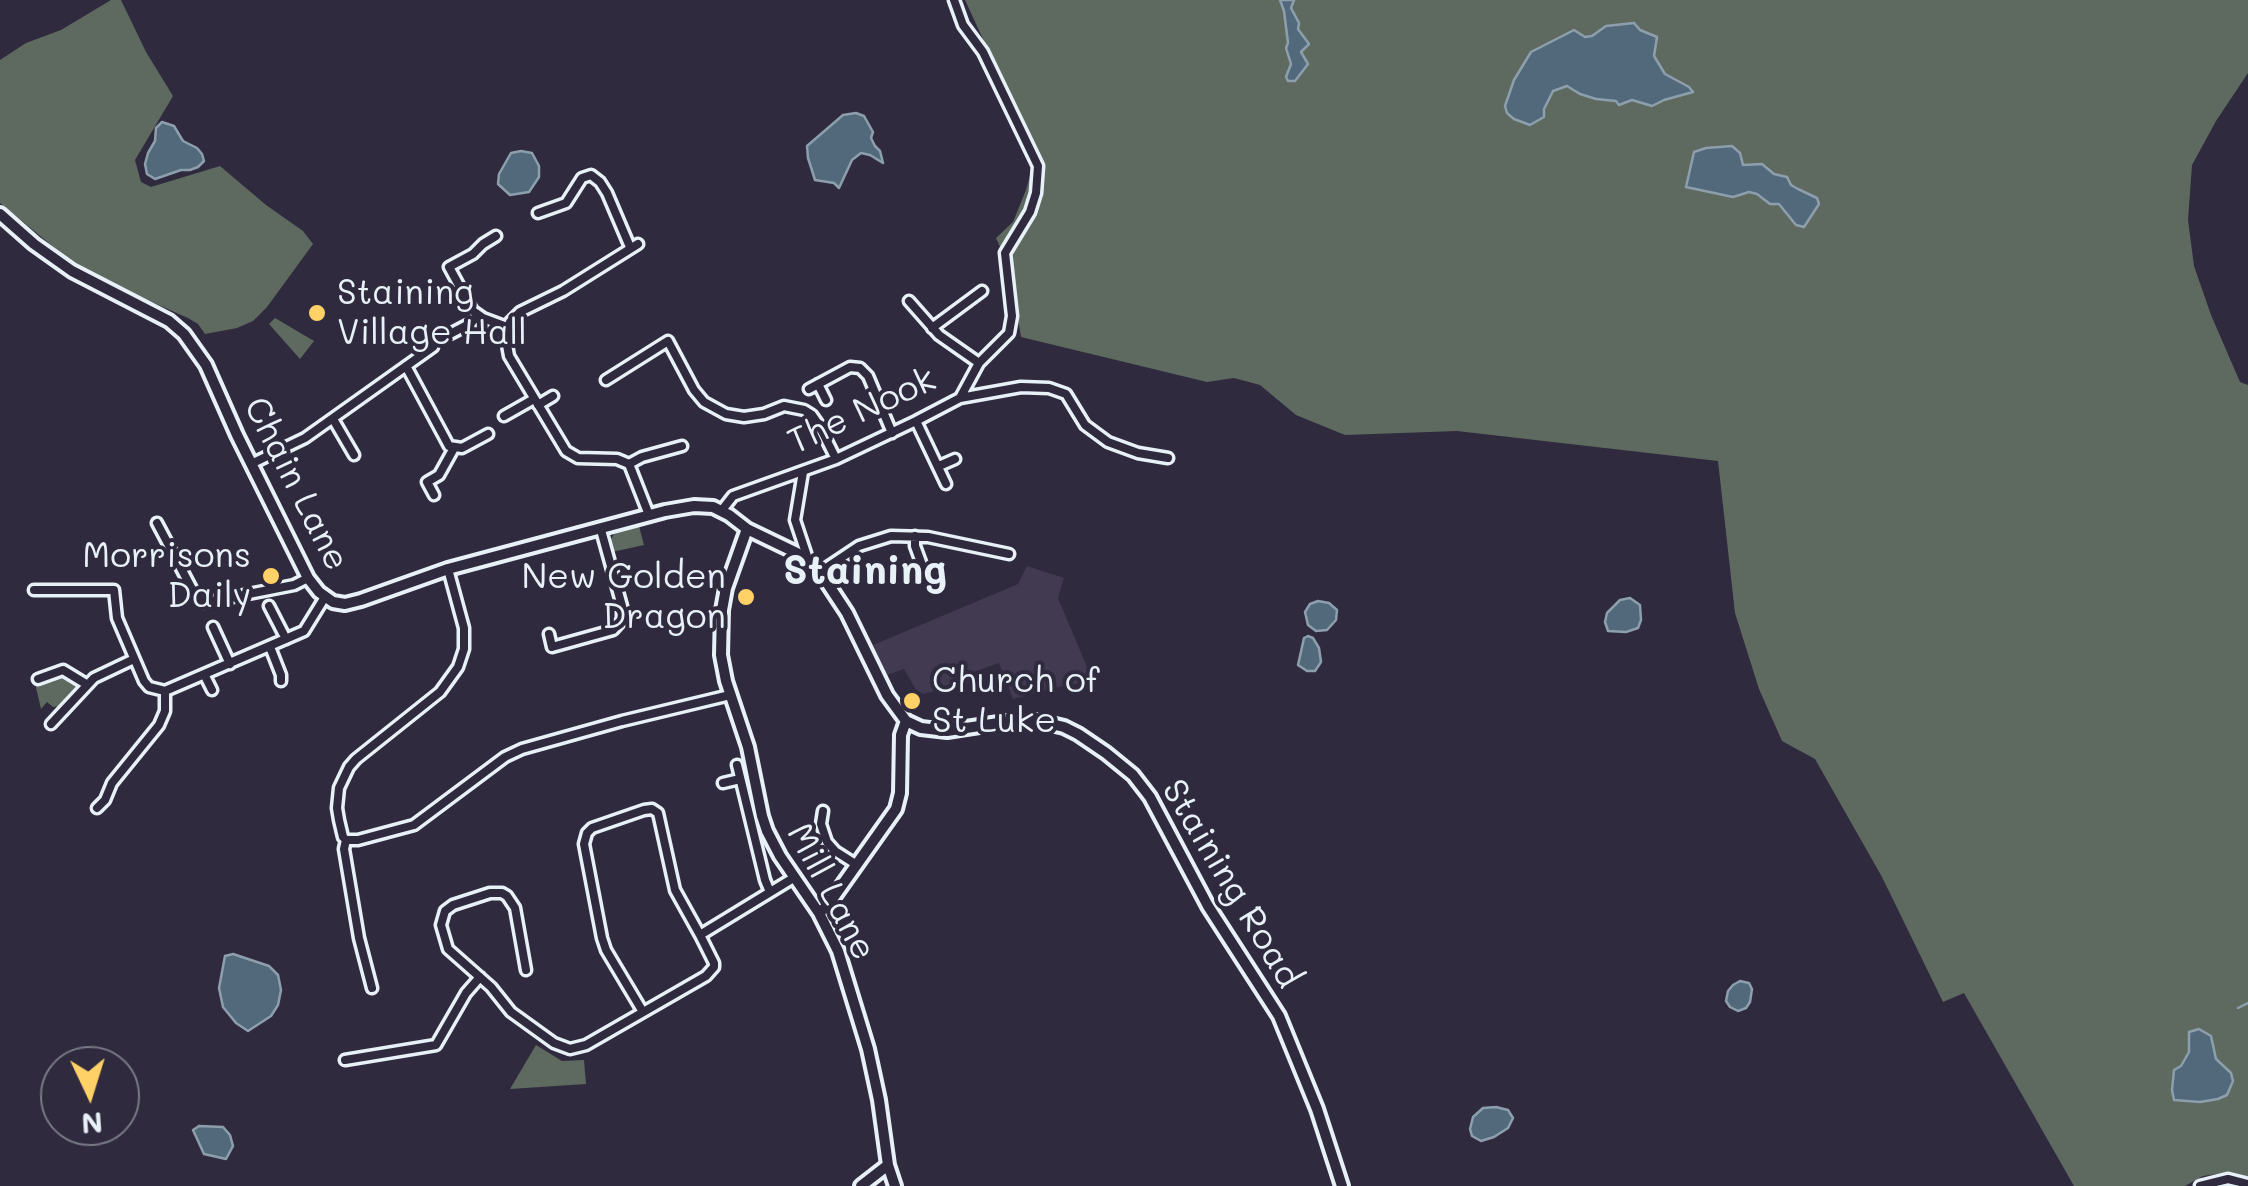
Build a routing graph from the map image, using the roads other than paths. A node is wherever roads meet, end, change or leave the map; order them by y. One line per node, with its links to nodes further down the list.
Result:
1 (954, 0): 14 (street, The Nook)
2 (0, 214): 34 (street, Chain Lane)
3 (538, 214): 8 (street)
4 (496, 236): 7 (street)
5 (982, 291): 9 (street)
6 (909, 302): 9 (street)
7 (478, 314): 8 (street); 10 (street)
8 (507, 327): 20 (street)
9 (932, 328): 14 (street)
10 (450, 334)
11 (678, 335): 12 (street)
12 (668, 341): 16 (street); 31 (street)
13 (434, 347): 15 (street)
14 (979, 364): 18 (street, The Nook)
15 (406, 366): 22 (street); 27 (street)
16 (606, 380)
17 (553, 396): 20 (street)
18 (960, 398): 23 (street, The Nook); 30 (street)
19 (826, 400): 24 (street)
20 (536, 402): 21 (street); 35 (street)
21 (504, 416)
22 (333, 419): 29 (street); 34 (street)
23 (916, 422): 24 (street, The Nook); 36 (street)
24 (892, 433): 31 (street, The Nook)
25 (488, 434): 27 (street)
26 (682, 446): 28 (street)
27 (454, 448): 39 (street)
28 (669, 450): 33 (street); 35 (street)
29 (354, 456)
30 (1168, 458)
31 (836, 459): 37 (street, The Nook)
32 (954, 459): 36 (street)
33 (672, 460)
34 (252, 464): 51 (street, Chain Lane)
35 (629, 464): 41 (street)
36 (939, 466): 38 (street)
37 (803, 472): 40 (street, The Nook); 47 (street)
38 (946, 484)
39 (434, 495)
40 (722, 510): 41 (street, Chain Lane); 43 (street)
41 (649, 515): 44 (street, Chain Lane)
42 (157, 523): 51 (street)
43 (747, 529): 47 (street); 67 (street, Mill Lane)
44 (600, 530): 49 (street, Chain Lane); 56 (street)
45 (915, 536): 46 (street); 48 (street); 50 (street)
46 (1009, 554)
47 (808, 560): 50 (street)
48 (922, 566)
49 (448, 568): 53 (street, Chain Lane); 79 (street)
50 (820, 572): 70 (street)
51 (308, 578): 53 (street, Chain Lane)
52 (34, 590): 59 (street)
53 (325, 597): 57 (street)
54 (270, 606): 57 (street)
55 (212, 627): 60 (street)
56 (549, 634)
57 (286, 639): 58 (street)
58 (270, 647): 60 (street); 63 (street)
59 (134, 659): 64 (street); 66 (street)
60 (230, 664): 61 (street)
61 (204, 676): 65 (street); 66 (street)
62 (38, 679): 64 (street)
63 (281, 681)
64 (86, 684): 69 (street)
65 (212, 690)
66 (165, 692): 72 (street)
67 (730, 694): 79 (street); 81 (street, Mill Lane)
68 (47, 706): 69 (street)
69 (58, 715): 71 (street)
70 (906, 721): 80 (street); 98 (street, Staining Road)
71 (51, 724)
72 (137, 753): 73 (street); 77 (street)
73 (148, 762)
74 (737, 765): 75 (street)
75 (740, 779): 76 (street); 82 (street)
76 (723, 783)
77 (97, 808)
78 (823, 811): 80 (street)
79 (346, 840): 89 (street)
80 (857, 865): 83 (street)
81 (794, 877): 82 (street); 83 (street, Mill Lane)
82 (770, 892): 84 (street)
83 (820, 913): 94 (street, Mill Lane)
84 (700, 934): 90 (street); 90 (street)
85 (524, 958): 86 (street); 87 (street); 88 (street)
86 (509, 961)
87 (526, 970)
88 (480, 977): 90 (street); 91 (street)
89 (372, 988)
90 (643, 1012)
91 (360, 1058): 92 (street); 93 (street)
92 (345, 1060)
93 (362, 1072)
94 (888, 1165): 96 (street); 97 (street, Mill Lane)
95 (2248, 1184): 99 (street)
96 (861, 1186)
97 (895, 1186)
98 (1342, 1186)
99 (2200, 1186)

